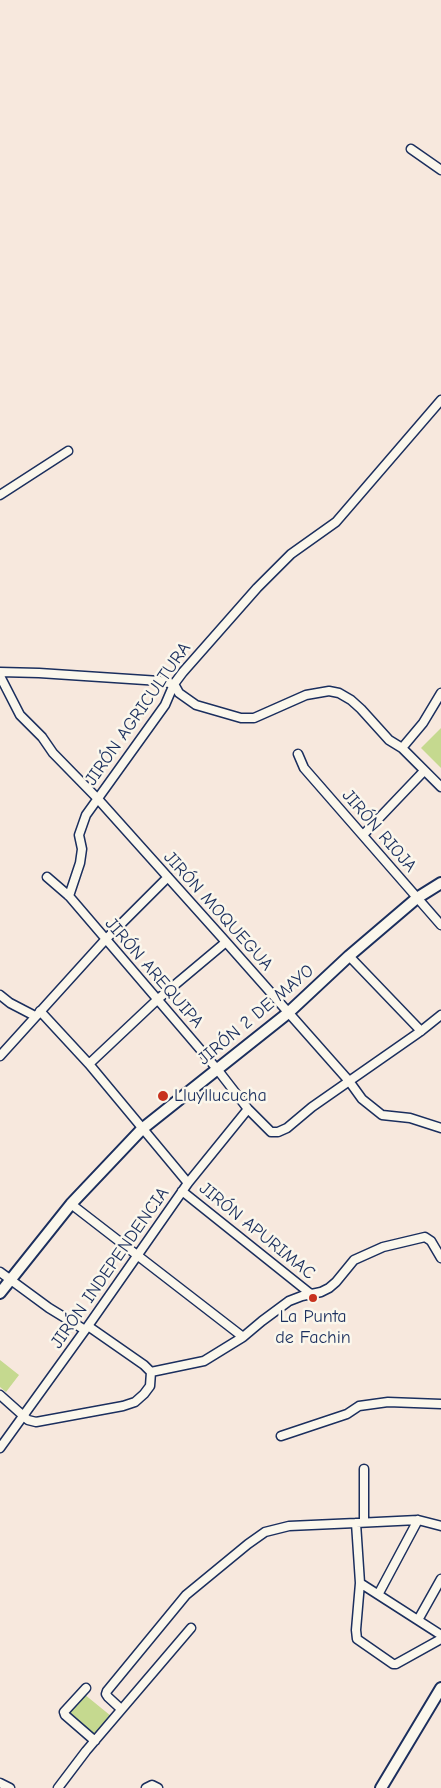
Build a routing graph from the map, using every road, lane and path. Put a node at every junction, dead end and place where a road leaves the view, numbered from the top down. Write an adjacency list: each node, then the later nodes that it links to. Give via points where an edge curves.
1 (411, 149): 2 (street)
2 (441, 170)
3 (441, 400): 7 (street, JIRÓN AGRICULTURA, via 336,522 292,554 257,588)
4 (68, 451): 5 (street)
5 (0, 495)
6 (0, 674): 7 (street, via 118,677); 13 (street, JIRÓN MOQUEGUA, via 20,715)
7 (174, 684): 9 (street, via 179,693 196,705 241,718 254,718 306,695 329,691 339,693 352,700 390,740); 13 (street, JIRÓN AGRICULTURA, via 165,705)
8 (441, 693): 9 (street, via 423,723)
9 (402, 748): 11 (street)
10 (298, 754): 14 (street, JIRÓN RIOJA, via 304,768)
11 (424, 771): 12 (street); 14 (street)
12 (441, 787)
13 (97, 798): 15 (street, JIRÓN MOQUEGUA); 18 (street, JIRÓN AGRICULTURA, via 79,835 80,863)
14 (362, 835): 19 (street, JIRÓN RIOJA)
15 (168, 877): 21 (street); 22 (street, JIRÓN MOQUEGUA)
16 (47, 878): 18 (street, JIRÓN AREQUIPA)
17 (441, 883): 19 (main road, JIRÓN 2 DE MAYO)
18 (69, 896): 21 (street, JIRÓN AREQUIPA)
19 (417, 898): 20 (street, JIRÓN RIOJA); 23 (main road, JIRÓN 2 DE MAYO)
20 (441, 925)
21 (105, 940): 25 (street, JIRÓN AREQUIPA); 27 (street)
22 (226, 942): 25 (street); 26 (street, JIRÓN MOQUEGUA)
23 (349, 956): 26 (main road, JIRÓN 2 DE MAYO); 29 (street)
24 (0, 995): 27 (street, via 10,1003)
25 (158, 999): 31 (street); 32 (street, JIRÓN AREQUIPA)
26 (288, 1013): 32 (main road, JIRÓN 2 DE MAYO); 33 (street, JIRÓN MOQUEGUA)
27 (37, 1014): 30 (street); 31 (street)
28 (441, 1015): 29 (street)
29 (421, 1031): 33 (street)
30 (0, 1056)
31 (89, 1064): 36 (street)
32 (217, 1070): 34 (street, JIRÓN AREQUIPA); 36 (main road, JIRÓN 2 DE MAYO)
33 (349, 1081): 34 (street, JIRÓN AREQUIPA, via 278,1132 271,1132); 35 (street, JIRÓN MOQUEGUA, via 362,1099 382,1115 410,1118)
34 (248, 1109): 37 (street, JIRÓN INDEPENDENCIA)
35 (441, 1128)
36 (142, 1129): 37 (street); 39 (main road, JIRÓN 2 DE MAYO)
37 (188, 1183): 38 (street, JIRÓN INDEPENDENCIA)
38 (182, 1191): 40 (street, JIRÓN INDEPENDENCIA); 45 (street, JIRÓN APURIMAC)
39 (71, 1204): 40 (street); 43 (main road, JIRÓN 2 DE MAYO)
40 (138, 1255): 46 (street, JIRÓN INDEPENDENCIA); 47 (street)
41 (441, 1258): 45 (street, via 425,1237 382,1247 354,1260 336,1282)
42 (0, 1272): 43 (street)
43 (10, 1281): 44 (main road, JIRÓN 2 DE MAYO); 46 (street, via 48,1308)
44 (0, 1293)
45 (312, 1295): 47 (street, via 289,1301)
46 (87, 1328): 48 (street); 51 (street, JIRÓN INDEPENDENCIA)
47 (244, 1337): 48 (street, via 204,1361)
48 (151, 1372): 51 (street, via 150,1386 134,1402 123,1406 36,1422)
49 (0, 1395): 51 (street)
50 (441, 1404): 52 (street, via 398,1402 359,1406 347,1414)
51 (24, 1415): 53 (street, JIRÓN INDEPENDENCIA)
52 (281, 1436)
53 (0, 1448)
54 (364, 1469): 56 (street)
55 (418, 1520): 56 (street); 57 (street); 60 (street)
56 (360, 1523): 59 (street); 67 (street, via 275,1529 248,1544 186,1595 107,1691 108,1697)
57 (441, 1526)
58 (441, 1579): 61 (street)
59 (360, 1583): 60 (street); 64 (street, via 357,1639 396,1664)
60 (378, 1593): 61 (street)
61 (418, 1620): 63 (street)
62 (191, 1628): 67 (street)
63 (441, 1635)
64 (441, 1639)
65 (86, 1688): 68 (street, via 64,1715)
66 (441, 1688): 74 (main road)
67 (122, 1709): 68 (street)
68 (95, 1740): 71 (street)
69 (0, 1783): 70 (street)
70 (10, 1788)
71 (58, 1788)
72 (146, 1788): 73 (street, via 152,1785)
73 (158, 1788)
74 (381, 1788)

